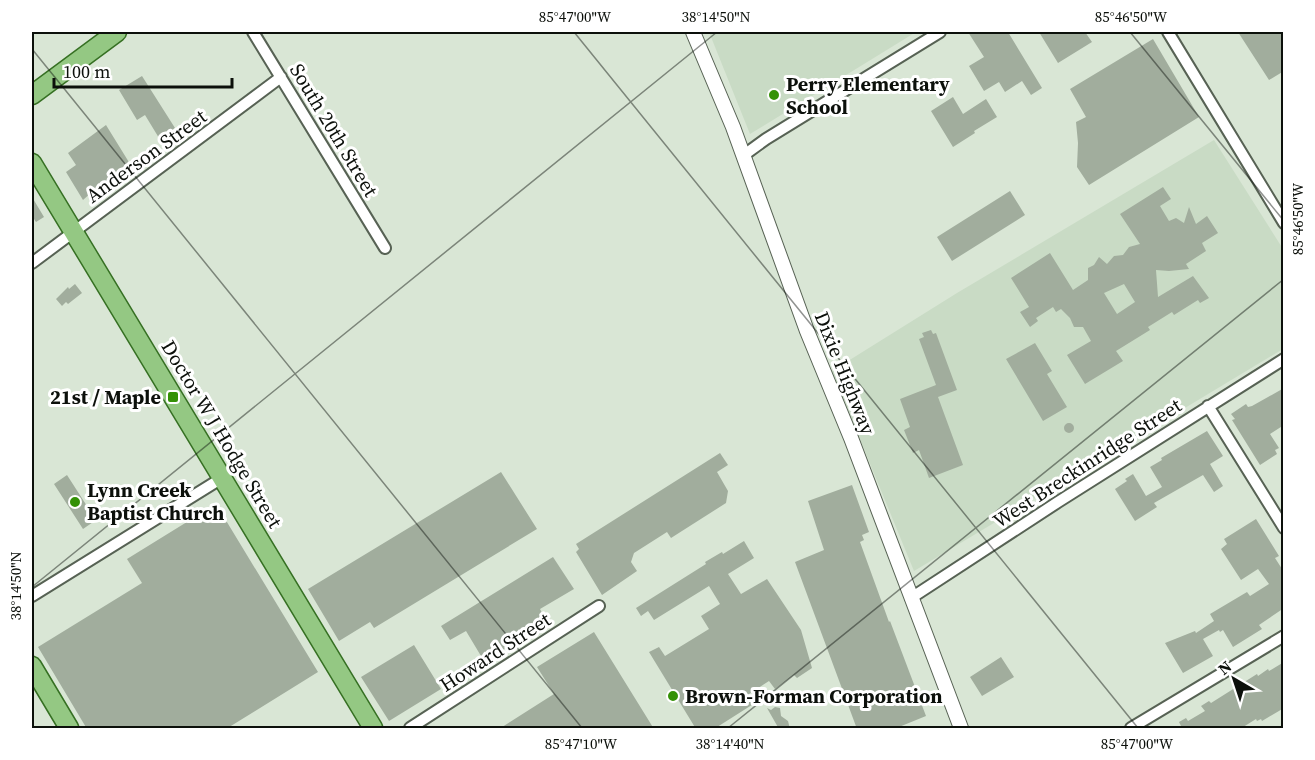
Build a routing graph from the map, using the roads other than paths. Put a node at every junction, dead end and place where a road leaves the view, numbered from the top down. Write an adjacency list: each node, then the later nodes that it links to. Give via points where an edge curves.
1 (117, 32): 7 (main road)
2 (253, 32): 6 (street, South 20th Street)
3 (693, 32): 8 (street, Dixie Highway)
4 (940, 32): 8 (street)
5 (1168, 32): 10 (street)
6 (281, 77): 11 (street, Anderson Street); 12 (street, South 20th Street)
7 (32, 95)
8 (744, 155): 19 (street, Dixie Highway)
9 (32, 163): 11 (main road, Doctor W J Hodge Street)
10 (1284, 223)
11 (73, 232): 13 (street, Anderson Street); 16 (main road, Doctor W J Hodge Street)
12 (385, 248)
13 (32, 263)
14 (1284, 359): 15 (street, West Breckinridge Street)
15 (1208, 406): 17 (street); 19 (street, West Breckinridge Street)
16 (222, 478): 18 (street); 24 (main road, Doctor W J Hodge Street)
17 (1284, 528)
18 (32, 597)
19 (911, 598): 26 (street, Dixie Highway)
20 (599, 606): 25 (street, Howard Street)
21 (1284, 636): 27 (street)
22 (32, 666): 23 (main road)
23 (69, 729)
24 (373, 729)
25 (410, 729)
26 (961, 729)
27 (1131, 729)

